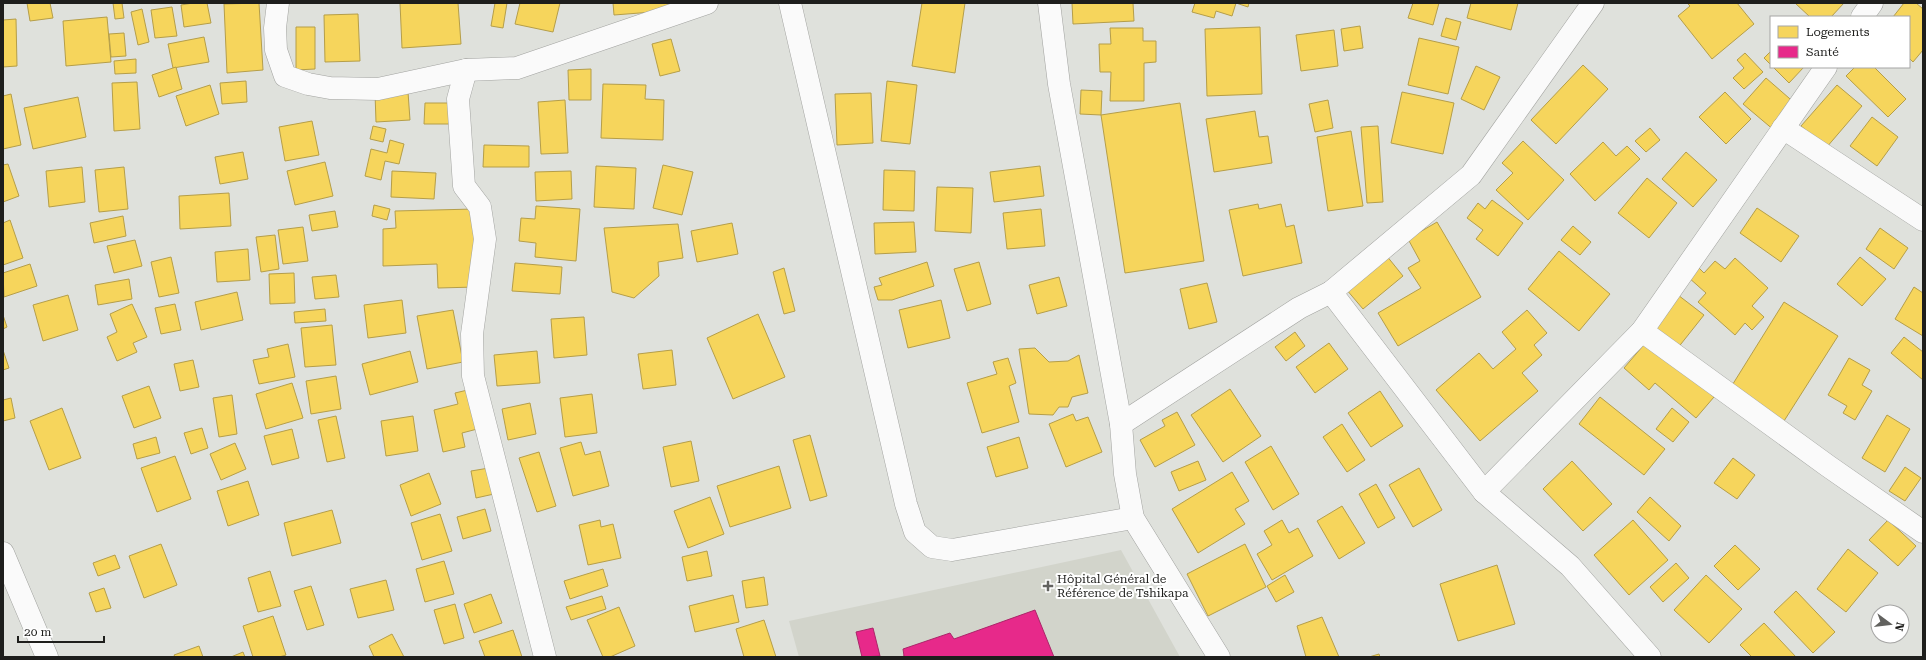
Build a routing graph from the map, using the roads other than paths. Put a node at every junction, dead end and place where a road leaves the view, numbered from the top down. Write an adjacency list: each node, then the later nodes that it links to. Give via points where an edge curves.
1 (278, 3): 9 (main road, via 276,50 286,76 308,84 330,88 378,89)
2 (707, 3): 9 (main road, via 517,68)
3 (790, 3): 16 (main road, via 906,504 915,532 932,547 952,550)
4 (1049, 3): 14 (main road, via 1059,84)
5 (1593, 3): 12 (main road, via 1471,175)
6 (1872, 3): 7 (main road)
7 (1863, 16)
8 (1825, 68): 10 (main road)
9 (466, 70): 20 (main road, via 458,98 464,186 480,207 485,239 472,334 473,376)
10 (1783, 128): 11 (main road); 13 (main road)
11 (1923, 220)
12 (1331, 292): 14 (main road, via 1299,308); 15 (main road)
13 (1642, 331): 15 (main road); 17 (main road)
14 (1121, 424): 16 (main road, via 1125,474)
15 (1484, 492): 22 (main road, via 1570,566)
16 (1133, 518): 21 (main road)
17 (1923, 532)
18 (3, 553): 19 (main road)
19 (47, 657)
20 (545, 657)
21 (1219, 657)
22 (1650, 657)

